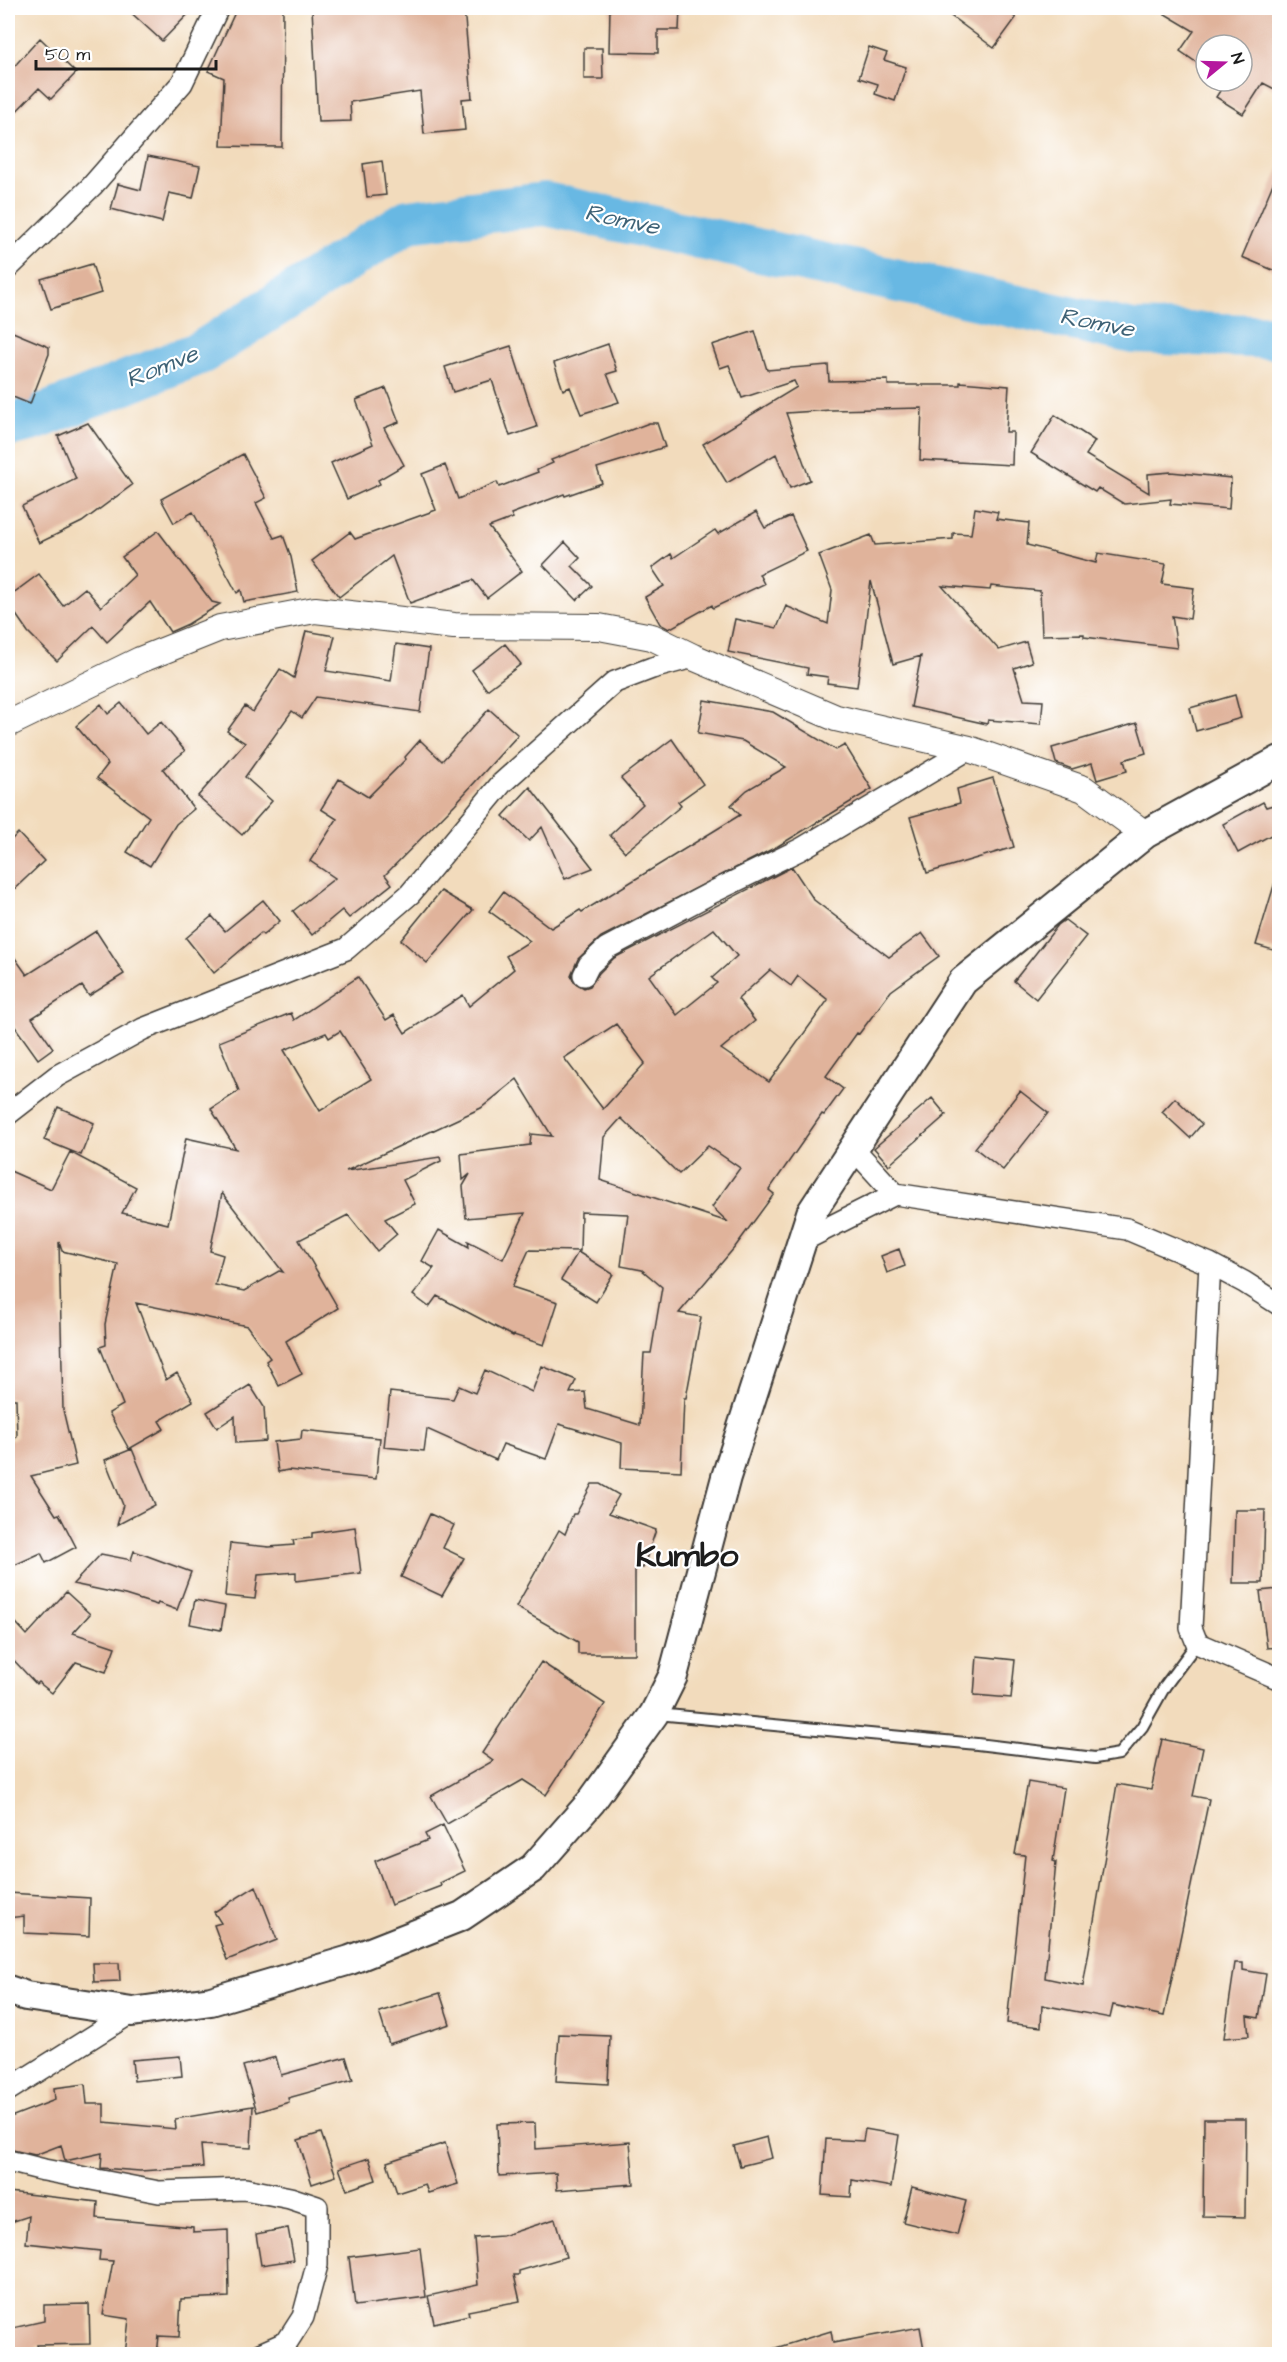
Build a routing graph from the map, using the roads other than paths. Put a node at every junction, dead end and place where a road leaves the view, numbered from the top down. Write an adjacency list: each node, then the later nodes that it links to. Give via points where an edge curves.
1 (218, 8): 2 (street, via 182,83 92,186)
2 (8, 268)
3 (693, 657): 4 (street, via 652,637 599,627 454,626 315,610 220,628 140,660); 5 (street, via 836,718); 9 (street, via 615,682 502,783 410,894 346,949 143,1029 57,1076)
4 (8, 724)
5 (969, 749): 7 (street, via 1084,789); 8 (street, via 801,849 607,948)
6 (1280, 760): 7 (main road)
7 (1145, 834): 10 (main road, via 963,981)
8 (584, 975)
9 (8, 1114)
10 (853, 1148): 11 (street); 12 (main road, via 811,1214)
11 (895, 1194): 12 (street); 13 (street, via 1127,1229)
12 (800, 1242): 17 (main road, via 726,1477 673,1676)
13 (1210, 1264): 14 (street); 15 (street, via 1191,1628)
14 (1280, 1305)
15 (1197, 1643): 16 (street); 17 (lane, via 1165,1686 1142,1727 1119,1754 1095,1758)
16 (1280, 1679)
17 (654, 1714): 19 (main road, via 591,1802 533,1868 462,1916 350,1960 211,2001)
18 (8, 1990): 19 (main road)
19 (132, 2012): 20 (street)
20 (8, 2090)
21 (8, 2161): 22 (street, via 159,2192 245,2189 317,2208 317,2265 303,2317 287,2342)
22 (260, 2355)

